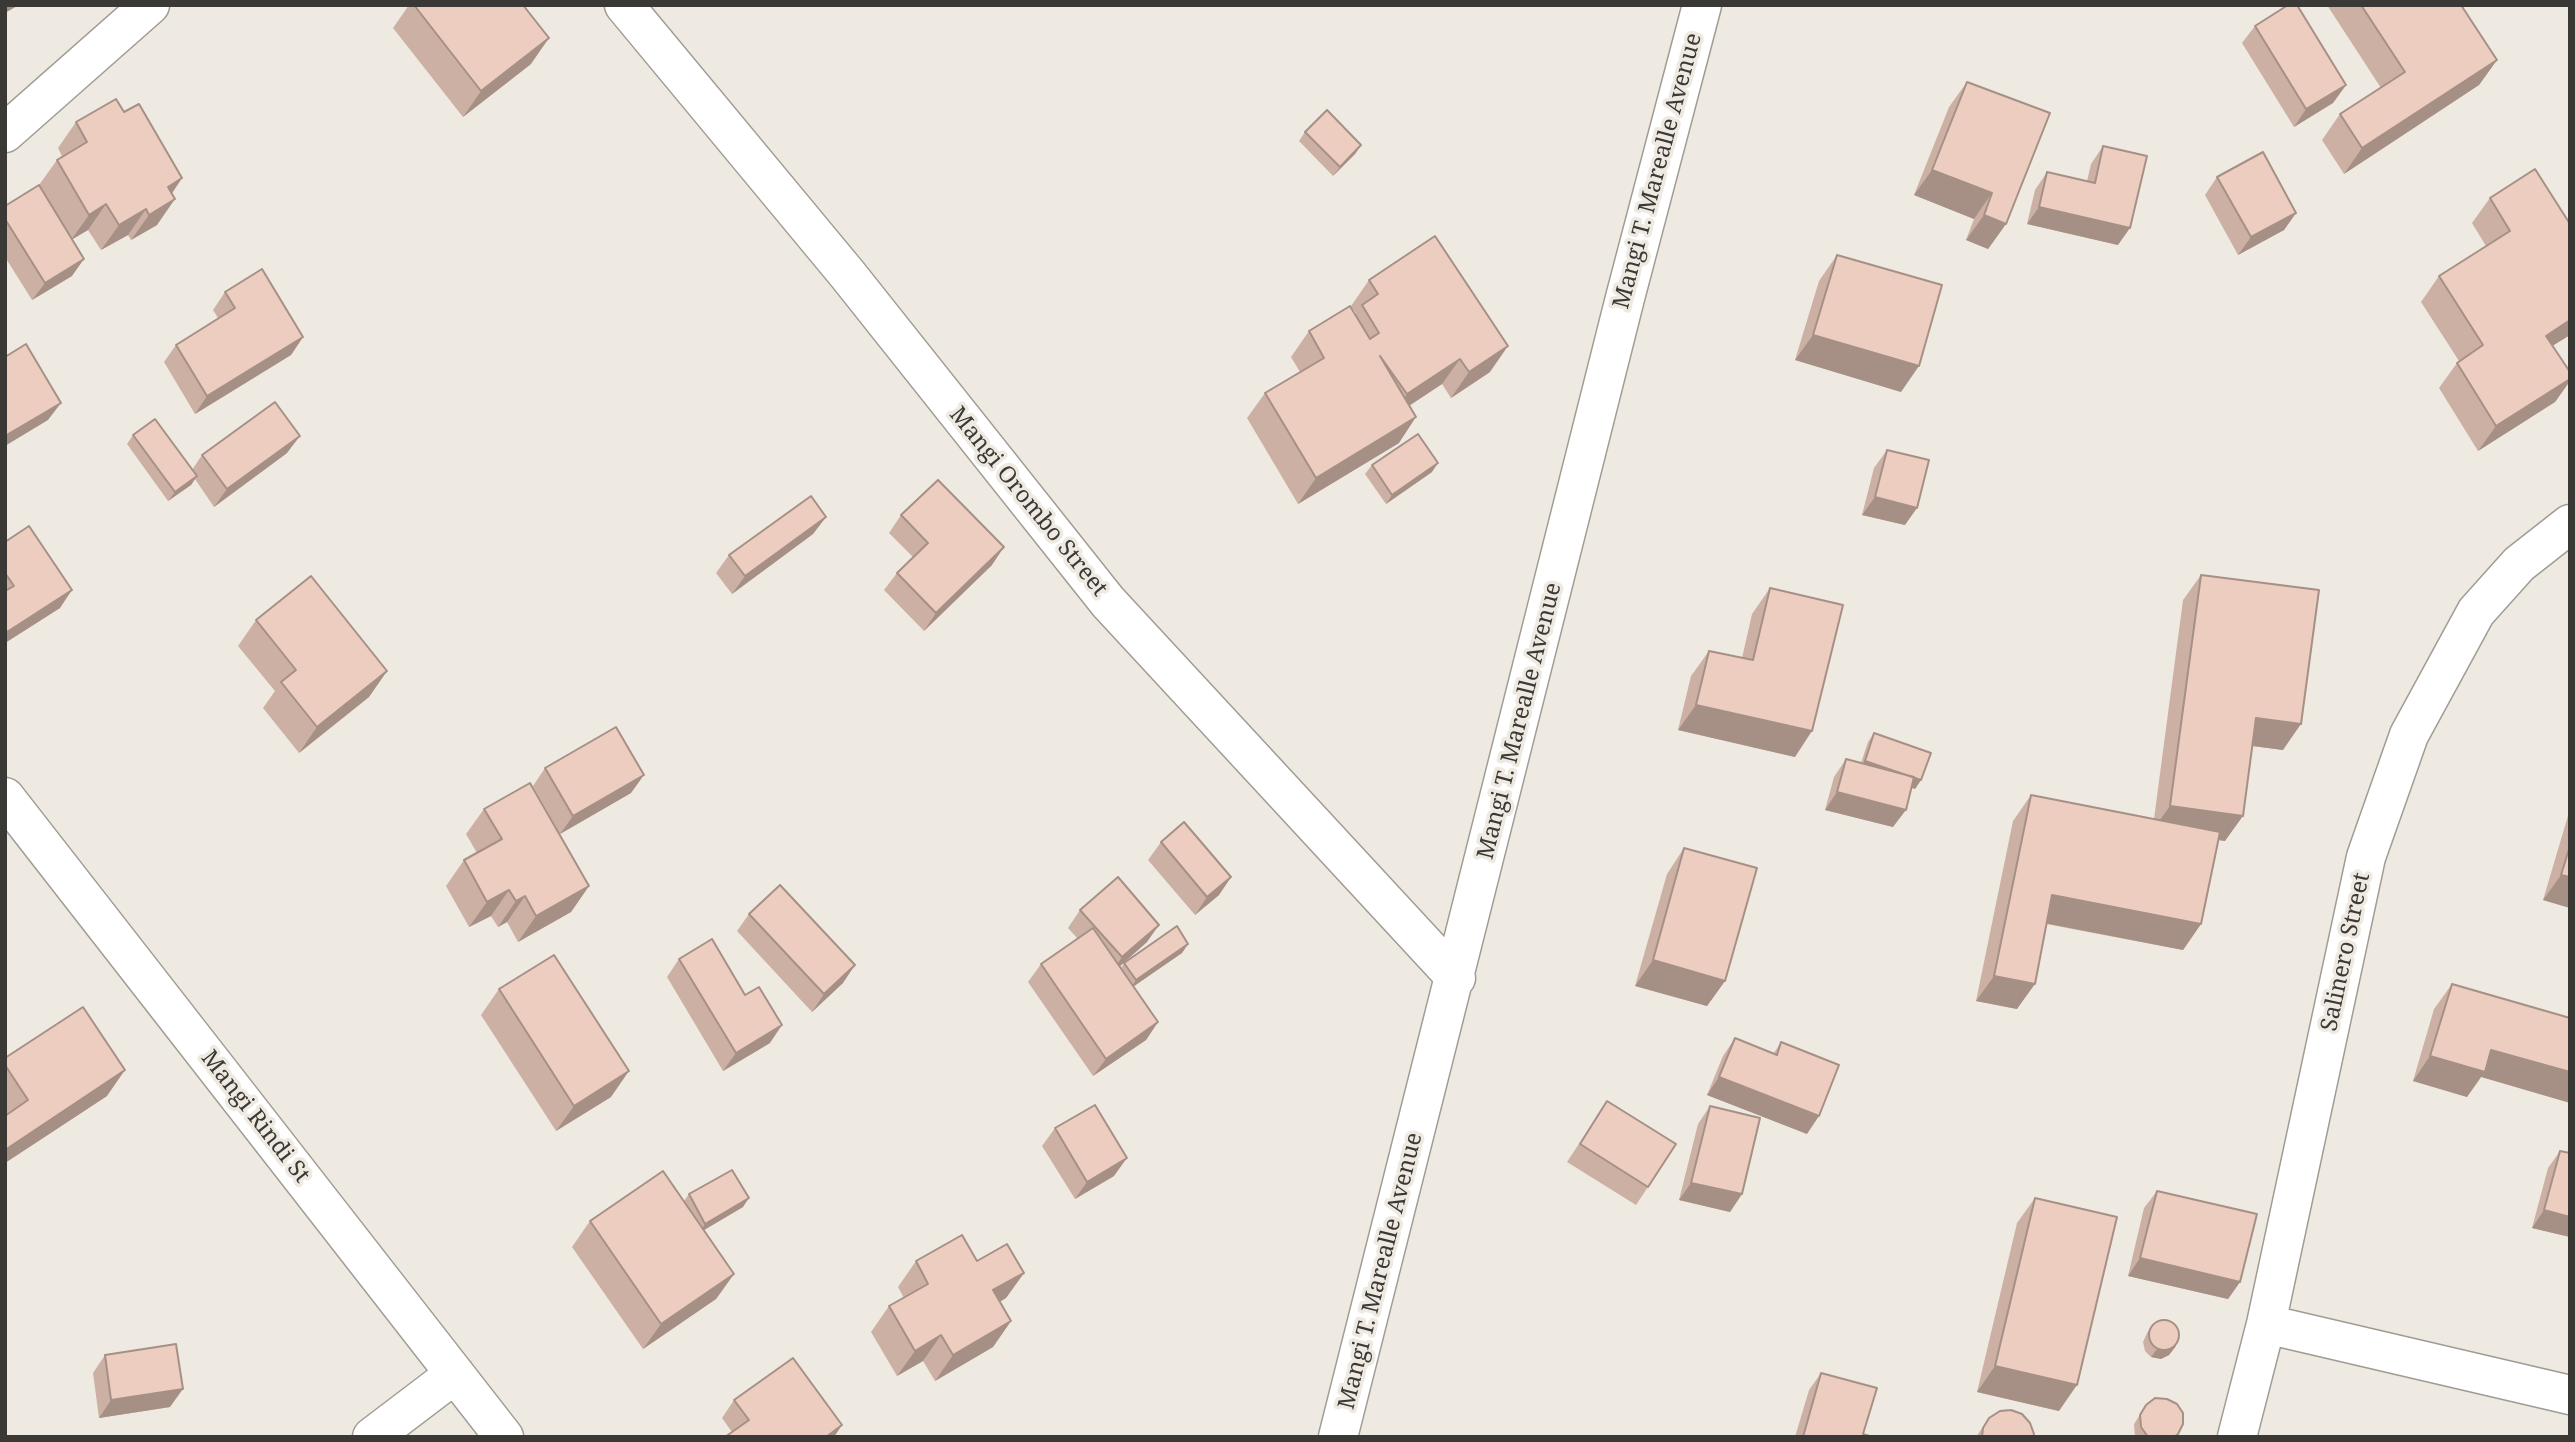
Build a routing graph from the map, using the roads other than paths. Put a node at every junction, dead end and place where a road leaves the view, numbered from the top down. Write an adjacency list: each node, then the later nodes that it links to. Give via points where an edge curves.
1 (624, 5): 7 (street, Mangi Orombo Street, via 848,275 1108,602)
2 (1702, 5): 7 (street, Mangi T. Marealle Avenue)
3 (138, 9): 4 (street)
4 (5, 133)
5 (2570, 524): 8 (street, Salinero Street, via 2519,564 2476,612 2409,735 2366,857)
6 (5, 797): 9 (street, Mangi Rindi St)
7 (1455, 978): 13 (street, Mangi T. Marealle Avenue)
8 (2266, 1324): 10 (street); 14 (street, Salinero Street)
9 (455, 1374): 11 (street); 12 (street, Mangi Rindi St)
10 (2570, 1395)
11 (372, 1437)
12 (504, 1437)
13 (1338, 1437)
14 (2237, 1437)

